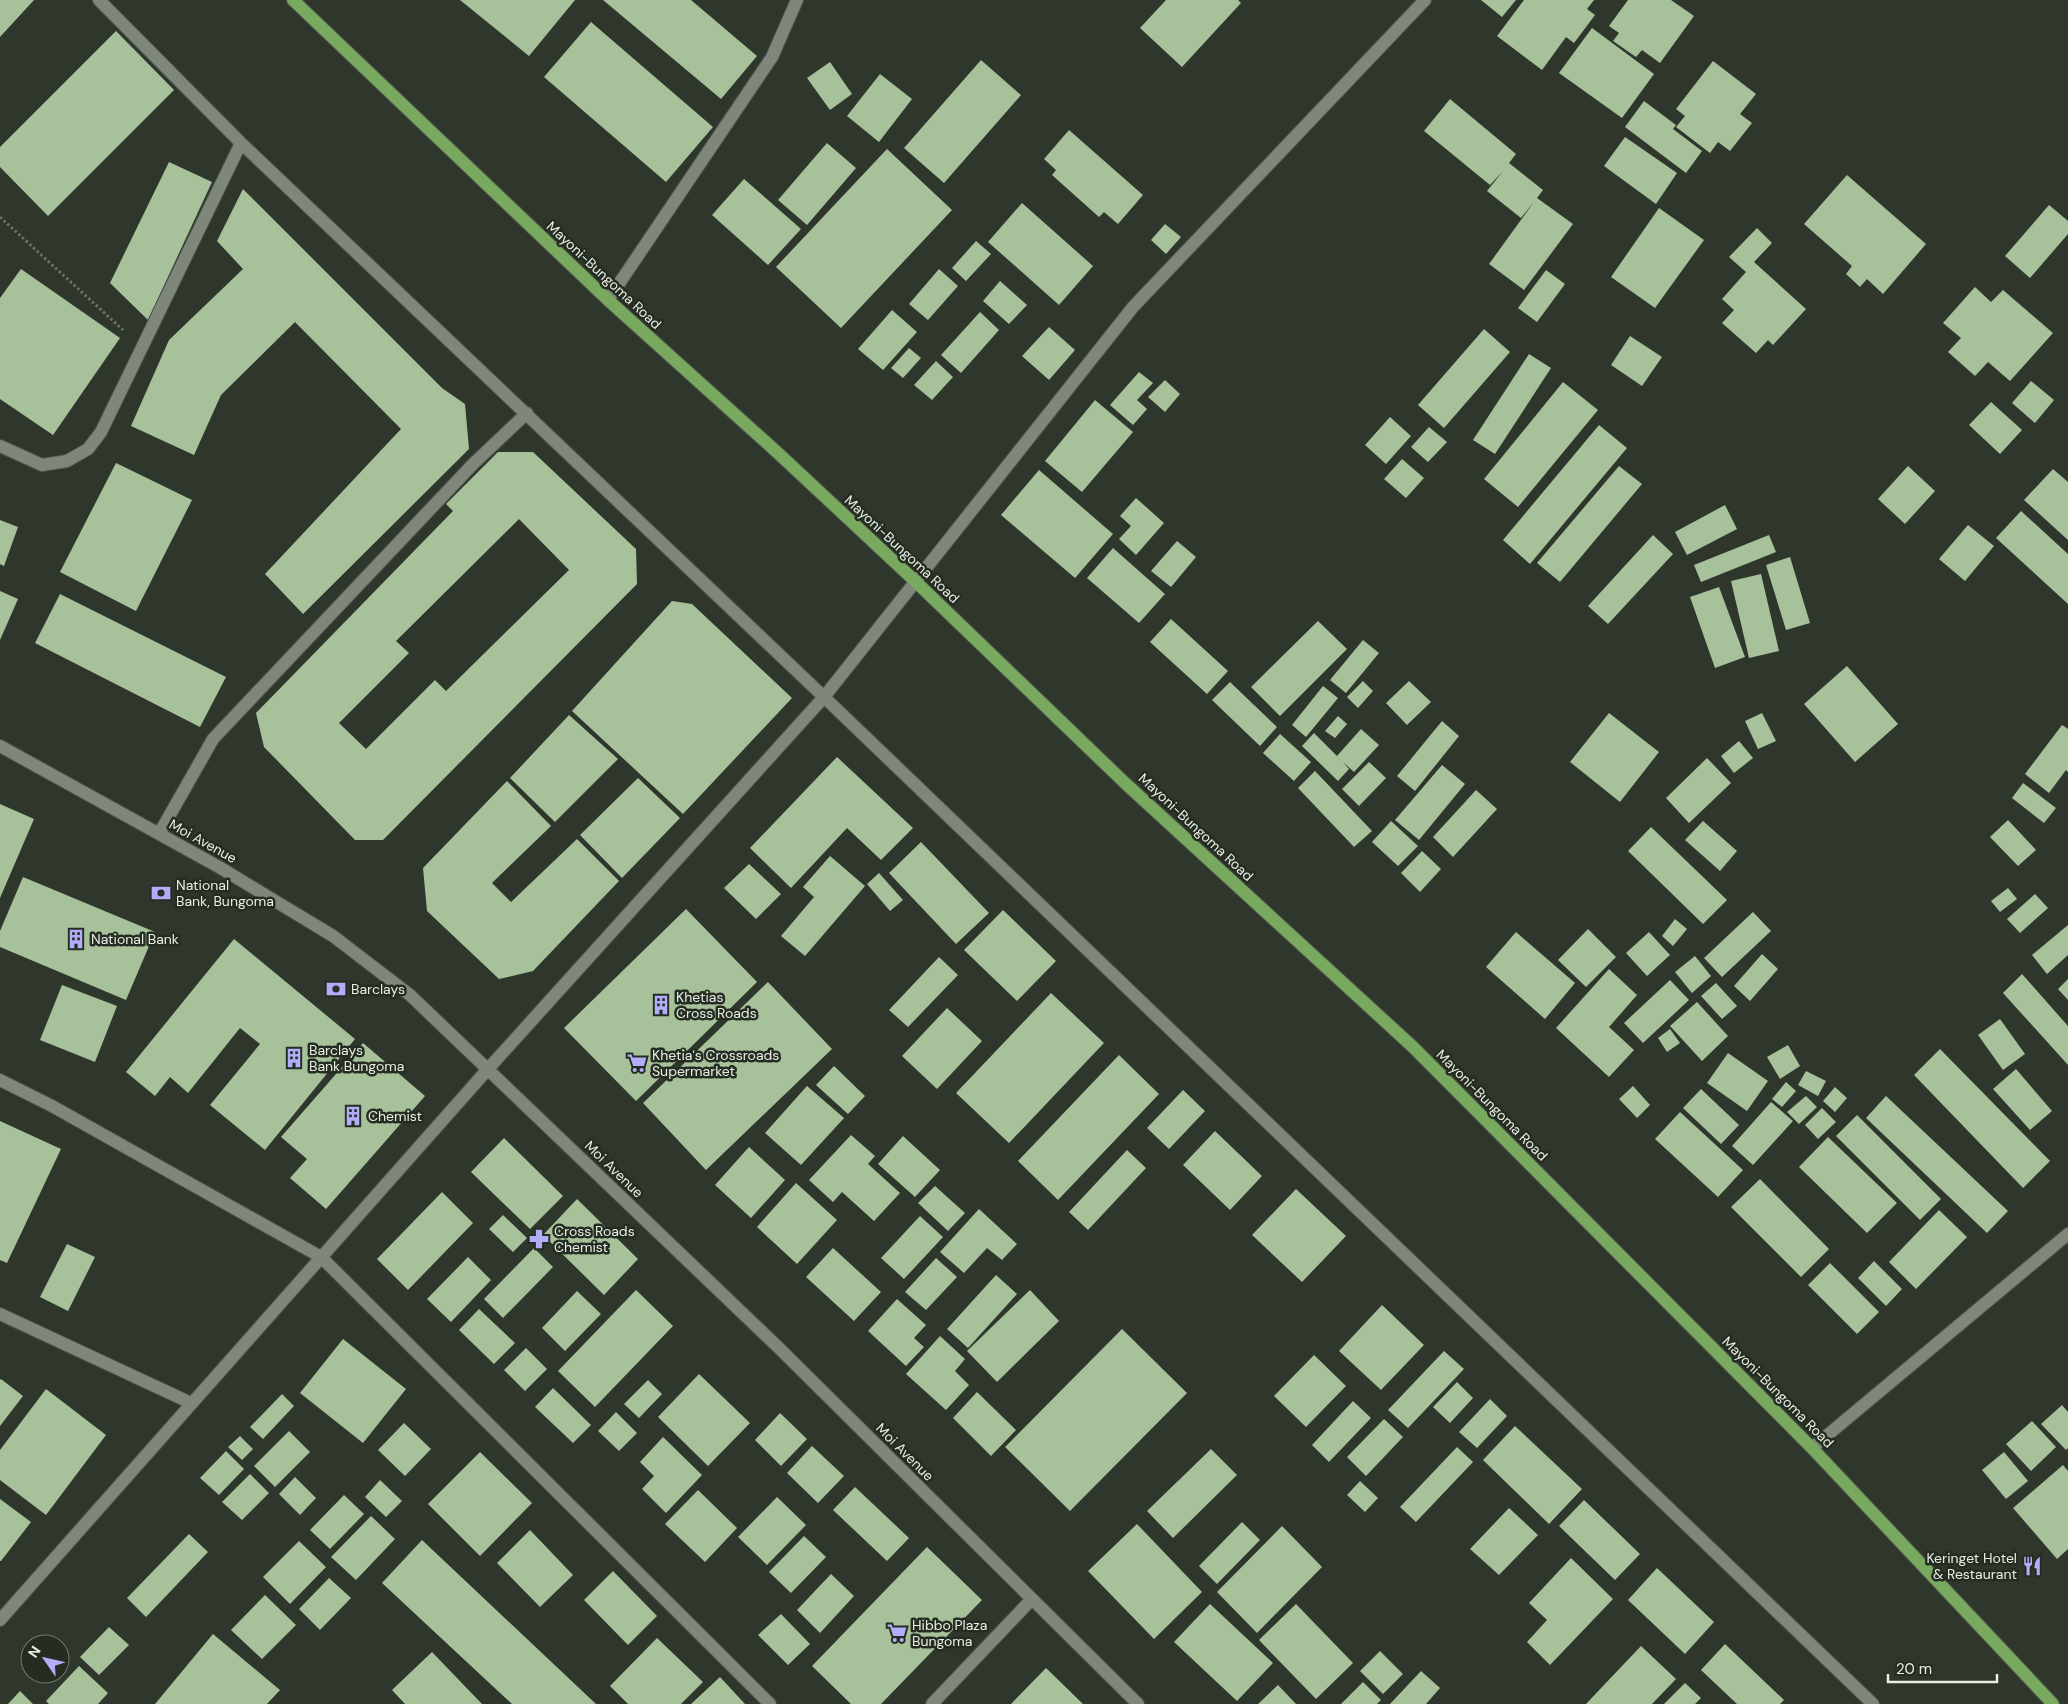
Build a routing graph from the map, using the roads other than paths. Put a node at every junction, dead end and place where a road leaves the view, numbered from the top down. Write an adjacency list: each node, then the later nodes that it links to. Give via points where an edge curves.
1 (99, 0): 5 (street)
2 (293, 0): 6 (main road, Mayoni-Bungoma Road)
3 (797, 0): 6 (street, via 772,57)
4 (1425, 0): 9 (street, via 1133,307)
5 (241, 143): 7 (street); 8 (street, via 101,432 88,449 67,461 42,465)
6 (608, 300): 9 (main road, Mayoni-Bungoma Road)
7 (527, 413): 10 (street); 12 (street, via 467,471 213,739)
8 (0, 446)
9 (915, 581): 10 (street); 19 (main road, Mayoni-Bungoma Road, via 1125,783 1413,1046)
10 (824, 697): 13 (street); 25 (street)
11 (0, 746): 12 (street, Moi Avenue)
12 (159, 834): 13 (street, Moi Avenue, via 334,936 410,995)
13 (488, 1069): 16 (street); 20 (street, Moi Avenue, via 780,1349)
14 (0, 1080): 16 (street)
15 (2068, 1234): 19 (street)
16 (321, 1257): 18 (street); 22 (street)
17 (0, 1314): 18 (street)
18 (191, 1403): 21 (street)
19 (1812, 1448): 26 (main road, Mayoni-Bungoma Road)
20 (1032, 1599): 23 (street); 24 (street, Moi Avenue)
21 (0, 1620)
22 (770, 1704)
23 (932, 1704)
24 (1138, 1704)
25 (1873, 1704)
26 (2053, 1704)

